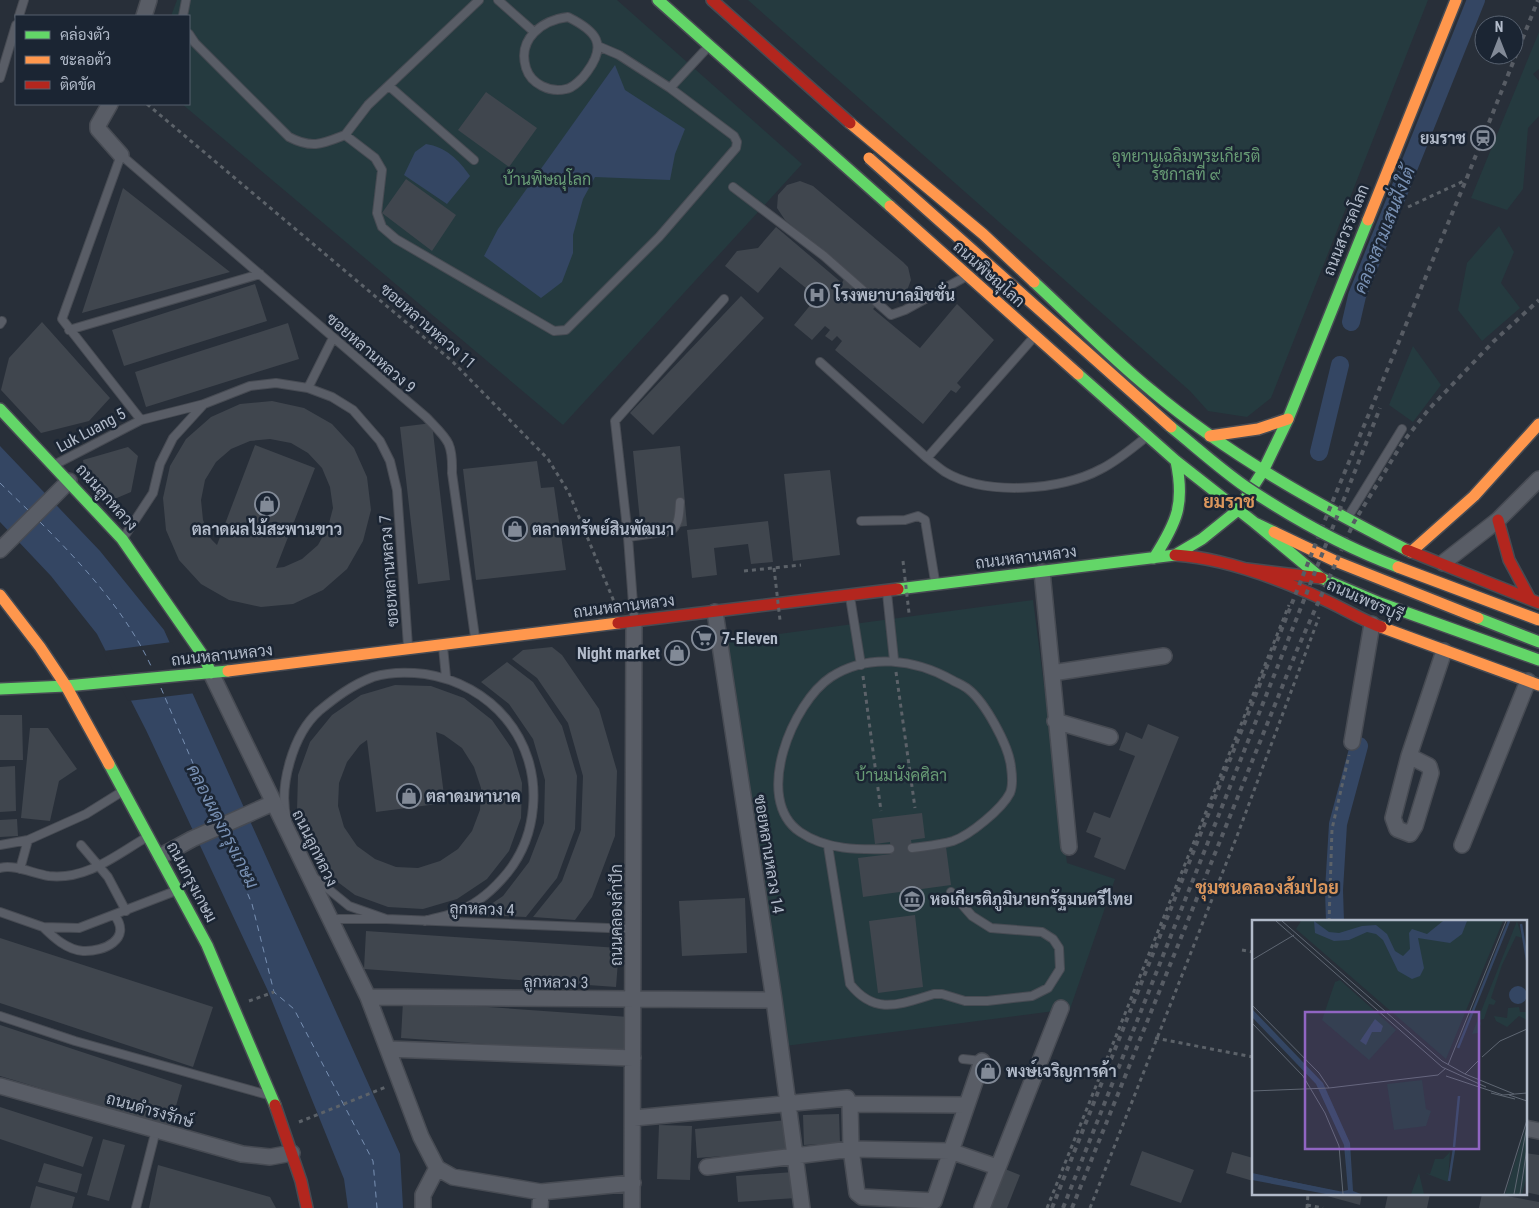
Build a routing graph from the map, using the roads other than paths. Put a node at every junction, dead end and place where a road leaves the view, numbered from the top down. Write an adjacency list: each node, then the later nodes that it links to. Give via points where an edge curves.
1 (24, 0): 9 (lane)
2 (149, 0): 10 (street)
3 (186, 0): 11 (lane)
4 (479, 0): 20 (lane)
5 (498, 0): 14 (lane)
6 (658, 0): 17 (main road, ถนนพิษณุโลก)
7 (712, 0): 12 (main road, ถนนพิษณุโลก)
8 (1456, 0): 38 (main road, ถนนสวรรคโลก)
9 (19, 15)
10 (144, 15)
11 (183, 15)
12 (730, 16): 18 (main road); 43 (main road, ถนนพิษณุโลก, via 877,147 983,234 1150,390)
13 (15, 28): 19 (lane)
14 (533, 31): 16 (lane, via 553,19 568,17 585,26); 16 (lane, via 526,44 526,69 538,85 546,88 567,89 583,77 597,59)
15 (190, 36): 23 (lane, via 289,137 304,145 322,144)
16 (598, 46): 21 (lane, via 619,55)
17 (709, 46): 21 (lane); 29 (main road, ถนนพิษณุโลก)
18 (775, 73)
19 (0, 78)
20 (389, 86): 23 (lane, via 368,105); 26 (lane)
21 (670, 88): 23 (lane, via 734,136 736,148 658,237 566,330 559,332 396,239 382,227 377,213 382,170 375,158)
22 (109, 105): 24 (street, via 98,125)
23 (345, 135)
24 (121, 155): 28 (lane, ซอยหลานหลวง 9); 31 (lane, via 62,320)
25 (866, 155): 75 (main road, bridge, via 1148,409 1245,486 1323,534 1368,556)
26 (474, 160)
27 (733, 187): 29 (lane, via 824,256 891,315)
28 (260, 274): 31 (lane); 33 (lane, ซอยหลานหลวง 9)
29 (967, 276): 32 (main road, ถนนพิษณุโลก)
30 (724, 299): 57 (lane, via 615,421)
31 (69, 330): 39 (lane)
32 (1035, 336): 42 (main road, ถนนพิษณุโลก); 44 (lane)
33 (333, 338): 35 (lane); 78 (lane, ซอยหลานหลวง 9, via 426,417 448,441)
34 (820, 362): 44 (lane)
35 (308, 388): 36 (lane, Luk Luang 5, via 276,383 250,386); 81 (lane, ซอยหลานหลวง 7, via 353,410 380,441 390,461 397,490)
36 (204, 404): 39 (lane, Luk Luang 5); 58 (lane, via 173,438 160,464 153,493)
37 (0, 409): 46 (main road, ถนนลูกหลวง)
38 (1288, 419): 43 (main road, via 1258,430); 47 (main road, ถนนสวรรคโลก)
39 (141, 420): 46 (lane, Luk Luang 5)
40 (1539, 424): 61 (main road, via 1474,496)
41 (1402, 429): 53 (lane)
42 (1147, 435): 44 (lane, via 1101,470 1081,478 1031,487 978,485 946,473); 45 (main road, ถนนพิษณุโลก)
43 (1210, 436): 47 (main road, ถนนพิษณุโลก)
44 (927, 458)
45 (1176, 461): 52 (main road, ถนนพิษณุโลก); 63 (main road, via 1182,497 1176,524)
46 (54, 465): 49 (main road, ถนนลูกหลวง)
47 (1263, 471): 51 (main road, ถนนพิษณุโลก); 52 (main road, ถนนสวรรคโลก)
48 (1539, 478): 54 (street)
49 (69, 481): 58 (main road, ถนนลูกหลวง); 59 (street)
50 (680, 502): 57 (lane, via 678,520 670,531)
51 (1328, 509): 52 (main road); 53 (main road)
52 (1238, 510): 56 (main road, ถนนพิษณุโลก); 62 (main road, ถนนหลานหลวง, via 1202,539)
53 (1347, 519): 61 (main road)
54 (1498, 520): 64 (street); 73 (main road, via 1509,560)
55 (861, 521): 68 (lane, via 905,520 918,516 925,520)
56 (1255, 523): 60 (main road, ถนนพิษณุโลก); 67 (main road)
57 (628, 537): 76 (lane)
58 (122, 539): 87 (main road, ถนนลูกหลวง, via 204,657)
59 (2, 548)
60 (1314, 552): 69 (main road, ถนนเพชรบุรี)
61 (1411, 552): 64 (main road); 69 (main road)
62 (1175, 555): 63 (main road, ถนนหลานหลวง); 65 (main road, ถนนเพชรบุรี, via 1194,556)
63 (1154, 558): 66 (main road, ถนนหลานหลวง)
64 (1443, 563): 73 (main road)
65 (1247, 569): 67 (main road); 77 (main road, ถนนเพชรบุรี, via 1326,600)
66 (1042, 572): 68 (main road, ถนนหลานหลวง); 88 (street)
67 (1321, 578): 84 (main road)
68 (936, 585): 70 (main road, ถนนหลานหลวง)
69 (1398, 588): 79 (main road, ถนนเพชรบุรี)
70 (887, 591): 72 (main road, ถนนหลานหลวง); 85 (lane)
71 (0, 595): 91 (main road, ถนนกรุงเกษม)
72 (850, 596): 74 (main road, ถนนหลานหลวง); 86 (lane)
73 (1534, 601)
74 (715, 612): 76 (main road, ถนนหลานหลวง); 125 (street, ซอยหลานหลวง 14)
75 (1539, 620)
76 (628, 622): 78 (main road, ถนนหลานหลวง); 122 (street, ถนนคลองลำปัก)
77 (1372, 624): 82 (main road, ถนนเพชรบุรี); 95 (street)
78 (476, 641): 80 (main road, ถนนหลานหลวง)
79 (1539, 642)
80 (443, 645): 81 (main road, ถนนหลานหลวง); 89 (lane)
81 (409, 649): 87 (main road, ถนนหลานหลวง)
82 (1444, 650): 90 (main road, ถนนเพชรบุรี); 96 (street)
83 (1164, 656): 88 (street)
84 (1539, 660)
85 (894, 661): 86 (lane); 106 (lane, via 928,668 969,689 993,720 1010,755 1012,773 1010,792 985,821 955,840)
86 (861, 665): 104 (lane, via 831,677 810,698 784,742 779,796 785,814 798,831)
87 (211, 673): 91 (main road, ถนนหลานหลวง); 98 (street, ถนนลูกหลวง)
88 (1052, 673): 93 (street)
89 (446, 677): 108 (lane, via 410,672 374,677 342,692 314,716 295,746 285,781 286,817); 120 (lane, via 480,694 508,719 527,752 535,789 532,826 517,861 493,890 461,910)
90 (1533, 683): 101 (street)
91 (66, 686): 92 (main road, ถนนหลานหลวง); 97 (main road, ถนนกรุงเกษม)
92 (0, 689)
93 (1055, 721): 94 (street); 105 (street)
94 (1110, 738)
95 (1352, 742)
96 (1409, 756)
97 (124, 791): 99 (main road, ถนนกรุงเกษม); 100 (lane, via 86,814)
98 (273, 803): 108 (street, ถนนลูกหลวง); 109 (street)
99 (148, 835): 109 (main road, ถนนกรุงเกษม); 110 (lane)
100 (28, 840): 102 (lane); 112 (lane)
101 (1462, 844)
102 (0, 845)
103 (80, 845): 110 (lane)
104 (828, 846): 107 (lane); 114 (lane, via 850,984 859,996 879,1007 934,994 965,1001 987,1001 1032,996 1048,988 1057,976 1061,961 1059,948 1053,939 1042,932 990,928 972,916)
105 (1069, 847)
106 (912, 848)
107 (890, 849)
108 (296, 851): 118 (street, ถนนลูกหลวง); 119 (lane, via 318,883 349,906)
109 (160, 856): 113 (main road, ถนนกรุงเกษม)
110 (98, 866): 112 (lane, via 68,877); 115 (lane, via 108,877)
111 (0, 868): 112 (lane)
112 (20, 870)
113 (179, 890): 115 (lane); 133 (main road, ถนนกรุงเกษม)
114 (951, 892)
115 (126, 910): 117 (lane)
116 (0, 912): 121 (lane)
117 (115, 916): 121 (lane, via 80,928); 121 (lane, via 121,930 117,940 107,947 83,951 67,946)
118 (330, 919): 119 (lane, ลูกหลวง 4); 123 (street, ถนนลูกหลวง)
119 (386, 919): 120 (lane, ลูกหลวง 4)
120 (425, 921): 122 (lane, ลูกหลวง 4)
121 (43, 927)
122 (633, 929): 124 (street, ถนนคลองลำปัก)
123 (368, 997): 124 (street, ลูกหลวง 3); 128 (street, ถนนลูกหลวง)
124 (633, 1000): 125 (street, ลูกหลวง 3); 129 (street, ถนนคลองลำปัก)
125 (774, 1000): 134 (street, ซอยหลานหลวง 14)
126 (1061, 1008): 146 (street)
127 (0, 1016): 133 (lane, via 75,1041)
128 (388, 1049): 129 (street); 147 (street, ถนนลูกหลวง, via 421,1137)
129 (633, 1058): 137 (street, ถนนคลองลำปัก)
130 (963, 1059): 131 (lane)
131 (982, 1061): 136 (street)
132 (0, 1086): 139 (street, ถนนดำรงรักษ์)
133 (272, 1096): 142 (main road, ถนนกรุงเกษม)
134 (787, 1102): 135 (street, via 847,1098); 137 (street); 144 (street, ซอยหลานหลวง 14)
135 (850, 1104): 136 (street); 141 (street)
136 (966, 1105): 143 (street)
137 (634, 1118): 148 (street, ถนนคลองลำปัก)
138 (1526, 1128): 140 (street)
139 (156, 1130): 142 (street, ถนนดำรงรักษ์, via 249,1156 270,1157); 150 (lane)
140 (1539, 1131)
141 (851, 1149): 143 (street); 143 (street, via 857,1193 862,1197 934,1201); 144 (street)
142 (292, 1152): 151 (main road, ถนนกรุงเกษม)
143 (950, 1152): 146 (street)
144 (795, 1154): 145 (street); 155 (street, ซอยหลานหลวง 14)
145 (706, 1167)
146 (997, 1167): 156 (street)
147 (437, 1168): 149 (street, via 453,1177); 152 (street, via 422,1196)
148 (633, 1183): 149 (street); 154 (street, ถนนคลองลำปัก)
149 (541, 1192): 153 (street)
150 (136, 1208)
151 (307, 1208)
152 (422, 1208)
153 (540, 1208)
154 (632, 1208)
155 (802, 1208)
156 (982, 1208)

